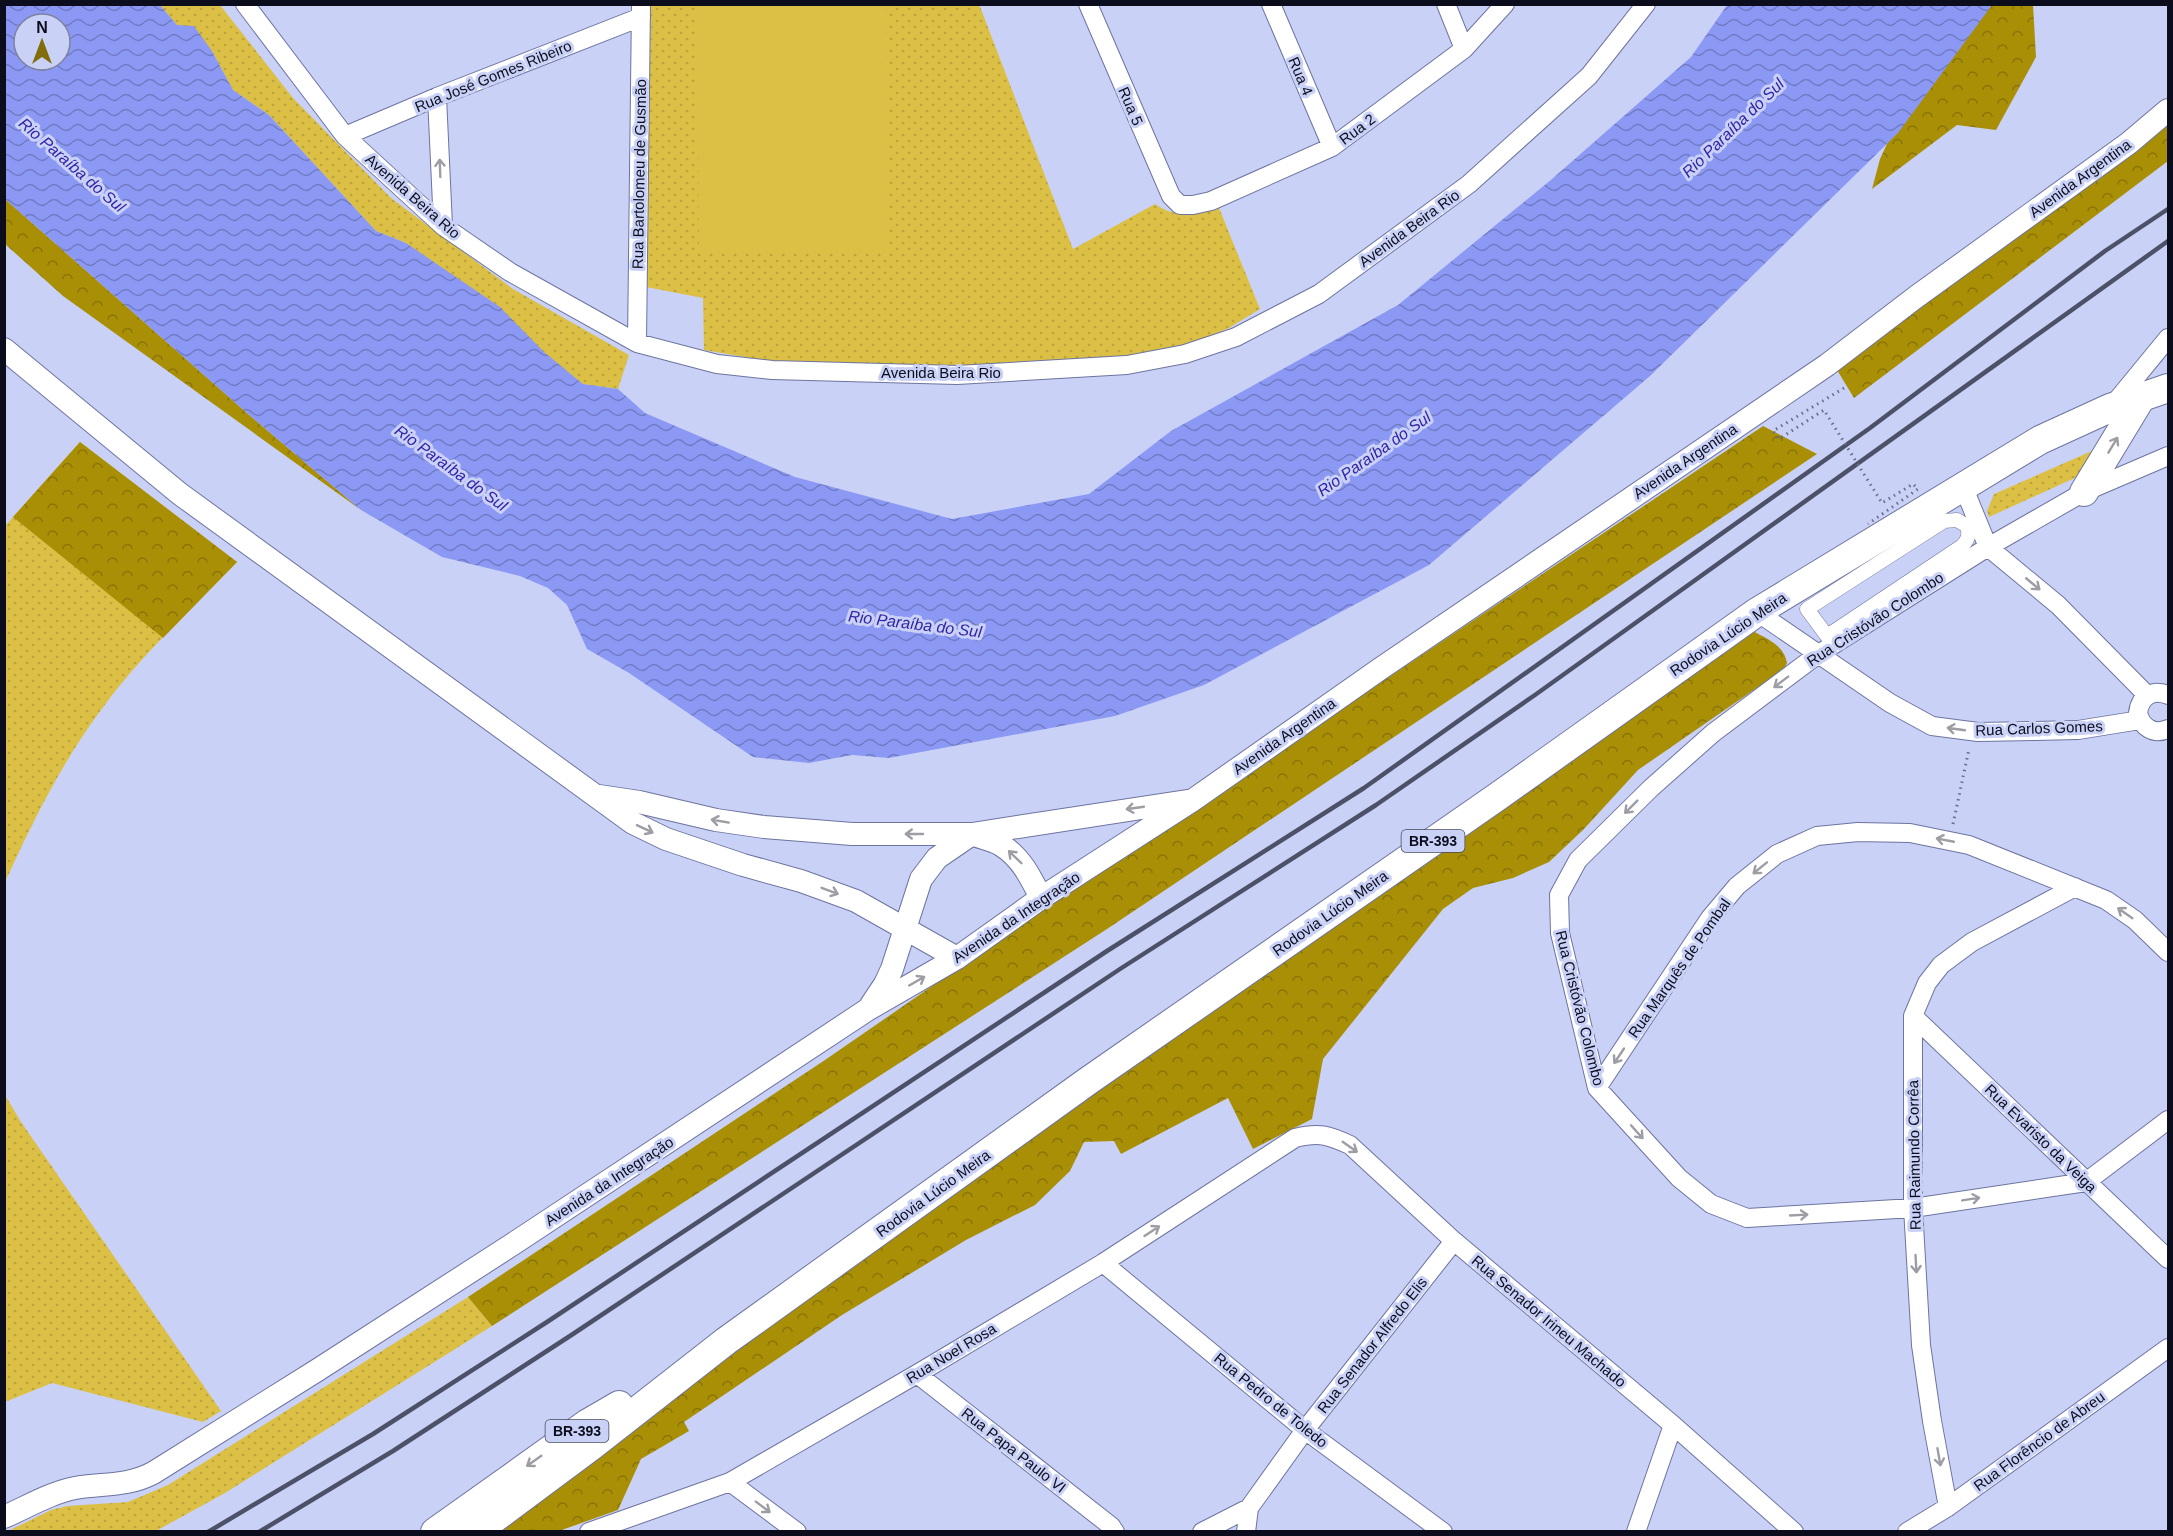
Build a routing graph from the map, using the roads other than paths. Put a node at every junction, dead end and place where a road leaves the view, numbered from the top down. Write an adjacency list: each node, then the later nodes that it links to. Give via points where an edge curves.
1 (245, 4): 11 (street, Avenida Beira Rio)
2 (1088, 4): 13 (street, Rua 5, via 1163,181)
3 (1271, 4): 12 (street, Rua 4)
4 (1446, 4): 8 (street)
5 (1505, 4): 8 (street, Rua 2)
6 (1646, 4): 16 (street, Avenida Beira Rio, via 1589,76 1469,184 1319,294 1236,337 1185,354 1126,365 957,375 772,370 717,364)
7 (641, 10): 9 (street, Rua José Gomes Ribeiro); 16 (street, Rua Bartolomeu de Gusmão)
8 (1464, 49): 12 (street, Rua 2)
9 (437, 97): 11 (street, Rua José Gomes Ribeiro); 14 (street, one-way to 9)
10 (2169, 110): 33 (street, Avenida Argentina, via 1827,365)
11 (345, 136): 14 (street, Avenida Beira Rio)
12 (1332, 147): 13 (street, Rua 2, via 1211,201)
13 (1180, 205)
14 (443, 226): 16 (street, Avenida Beira Rio, via 510,272)
15 (2169, 338): 20 (street)
16 (637, 343)
17 (4, 349): 32 (street, via 180,494)
18 (2169, 388): 19 (main road, Rodovia Lúcio Meira / BR-393)
19 (2141, 398): 20 (main road, Rodovia Lúcio Meira / BR-393); 23 (main road, one-way to 19)
20 (2109, 408): 22 (main road, Rodovia Lúcio Meira / BR-393, via 2040,440)
21 (2169, 456): 23 (street, Rua Cristóvão Colombo)
22 (1963, 486): 24 (street); 26 (main road, Rodovia Lúcio Meira / BR-393)
23 (2084, 492): 24 (street, Rua Cristóvão Colombo)
24 (1988, 547): 27 (street, Rua Cristóvão Colombo); 28 (street, one-way to 28, via 2058,605)
25 (1807, 609): 25 (street, via 1944,521 1957,520 1967,526 1969,537 1962,546 1827,636)
26 (1757, 612): 27 (street, Rua Carlos Gomes); 50 (main road, Rodovia Lúcio Meira / BR-393, via 1088,1081)
27 (1817, 655): 30 (street, Rua Carlos Gomes, one-way to 27, via 2078,730 1972,731 1932,726); 42 (street, Rua Cristóvão Colombo, one-way to 42, via 1713,733 1651,788 1578,860 1559,895 1560,933)
28 (2147, 695): 29 (street); 30 (street, via 2139,706)
29 (2169, 695)
30 (2140, 720): 31 (street, via 2156,732)
31 (2169, 729)
32 (597, 796): 34 (street, one-way to 32, via 852,834 764,828); 37 (street, one-way to 37, via 633,823 666,839 801,880 856,901)
33 (1193, 801): 34 (street, one-way to 34); 36 (street, Avenida da Integração)
34 (972, 834): 36 (street, one-way to 34, via 1019,860 1000,844); 37 (street, via 937,858 921,879)
35 (2075, 887): 38 (street, Rua Marquês de Pombal, one-way to 35, via 2135,920 2106,900); 41 (street, Rua Raimundo Corrêa, via 1972,942 1941,965 1927,982); 42 (street, Rua Marquês de Pombal, one-way to 42, via 1969,845 1910,833 1818,836 1777,854 1737,886 1710,918)
36 (1041, 898): 39 (street, Avenida da Integração)
37 (906, 928): 39 (street); 40 (street, via 885,984)
38 (2169, 952)
39 (957, 958): 40 (street, Avenida da Integração, one-way to 39)
40 (867, 1010): 58 (street, Avenida da Integração, via 494,1257 153,1473 127,1483 60,1492)
41 (1913, 1016): 45 (street, Rua Evaristo da Veiga); 46 (street, Rua Raimundo Corrêa)
42 (1597, 1088): 46 (street, Rua Cristóvão Colombo, one-way to 46, via 1679,1178 1712,1204 1747,1218)
43 (2169, 1120): 45 (street)
44 (1295, 1138): 47 (street, Rua Senador Irineu Machado, one-way to 47, via 1330,1136 1350,1145); 49 (street, Rua Noel Rosa, one-way to 44)
45 (2086, 1182): 46 (street, Rua Cristóvão Colombo, one-way to 45); 48 (street, Rua Evaristo da Veiga)
46 (1913, 1208): 56 (street, Rua Raimundo Corrêa, one-way to 56, via 1921,1345)
47 (1454, 1241): 53 (street, Rua Senador Irineu Machado); 54 (street, Rua Senador Alfredo Elis)
48 (2169, 1259)
49 (1103, 1263): 52 (street, Rua Noel Rosa); 54 (street, Rua Pedro de Toledo)
50 (726, 1341): 60 (main road, Rodovia Lúcio Meira / BR-393, one-way to 60, via 588,1423); 61 (main road, Rodovia Lúcio Meira / BR-393)
51 (2169, 1348): 56 (street, Rua Florêncio de Abreu)
52 (917, 1374): 55 (street, Rua Noel Rosa); 59 (street, Rua Papa Paulo VI)
53 (1673, 1425): 67 (street); 68 (street, Rua Senador Irineu Machado)
54 (1305, 1430): 57 (street, Rua Senador Alfredo Elis); 66 (street, Rua Pedro de Toledo)
55 (730, 1482): 62 (street, Rua Noel Rosa); 63 (street, one-way to 63)
56 (1948, 1507): 69 (street, Rua Florêncio de Abreu)
57 (1249, 1508): 64 (street, Rua Senador Alfredo Elis); 65 (street, Rua Senador Alfredo Elis)
58 (4, 1517)
59 (1118, 1530)
60 (435, 1532)
61 (476, 1532)
62 (589, 1532)
63 (797, 1532)
64 (1202, 1532)
65 (1246, 1532)
66 (1443, 1532)
67 (1636, 1532)
68 (1794, 1532)
69 (1907, 1532)

